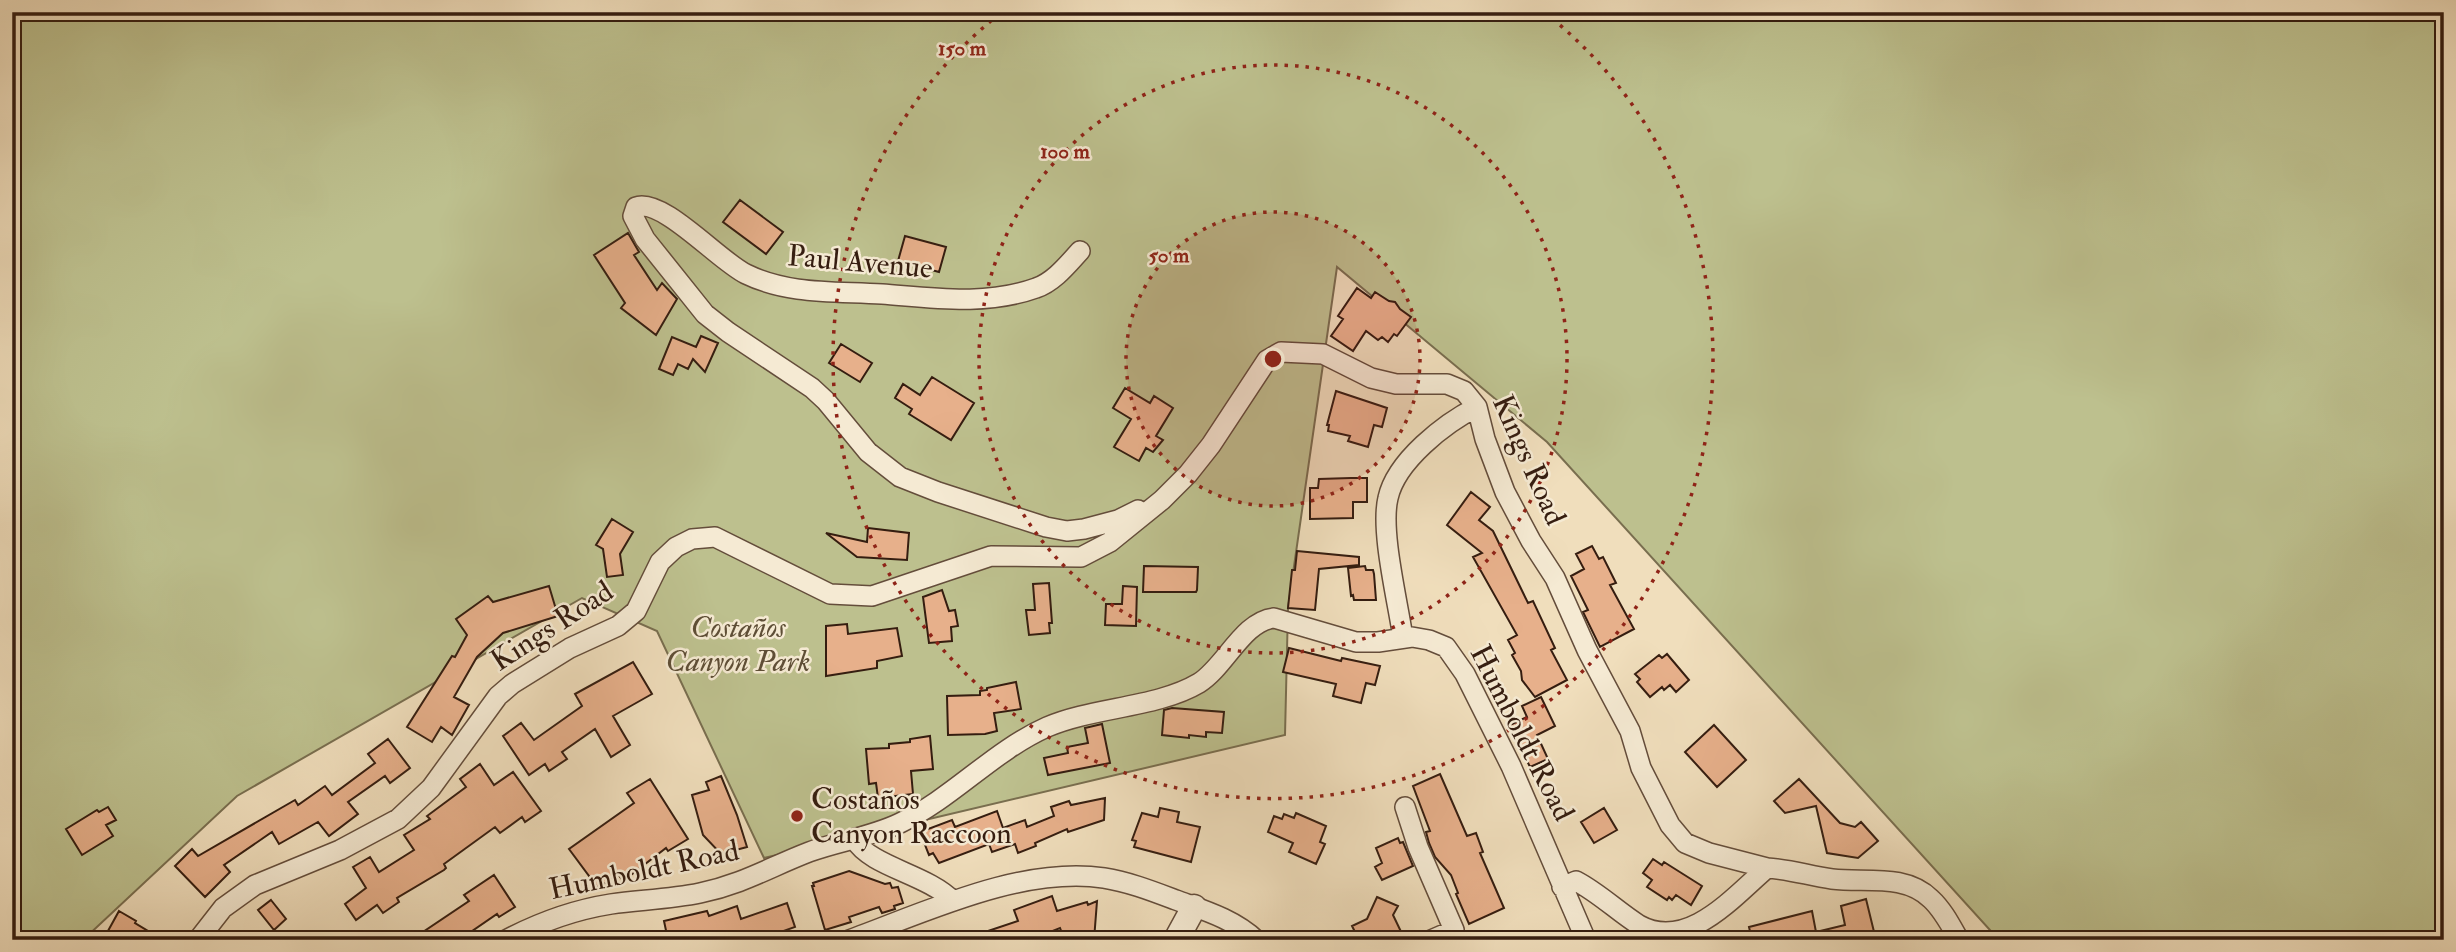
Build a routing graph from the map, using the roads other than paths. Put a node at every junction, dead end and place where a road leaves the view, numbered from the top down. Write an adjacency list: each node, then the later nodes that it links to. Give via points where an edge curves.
1 (1080, 250): 3 (street, Paul Avenue, via 1038,288 999,296 973,300 816,292 747,275 662,211 642,205 633,216 645,239 705,314 812,388 868,452 900,477 1067,531 1118,520)
2 (1477, 407): 3 (street, Kings Road, via 1464,391 1447,384 1396,384 1371,378 1323,354 1281,352 1267,360 1211,445); 4 (street, via 1448,423 1423,446 1396,477 1388,496 1387,523); 7 (street, Kings Road, via 1505,492 1555,578 1670,825 1685,843)
3 (1162, 500): 11 (street, Kings Road, via 1110,542 1081,557 991,556 872,596 830,594 715,537 692,539 660,562 636,611 618,626 570,648 498,696 431,788 398,819 255,886 223,908)
4 (1403, 638): 6 (street, Humboldt Road, via 1356,642 1267,619 1249,631 1200,682 1048,727 999,755 914,816); 8 (street, Humboldt Road, via 1441,644 1465,674 1511,766)
5 (1405, 807): 16 (street, via 1454,930)
6 (855, 839): 9 (street, via 865,852 933,884); 12 (street, Humboldt Road, via 732,886 580,910)
7 (1767, 867): 8 (street, via 1704,924 1676,933 1642,927 1576,881); 18 (street, Kings Road, via 1913,887 1931,899)
8 (1562, 887): 17 (street, Humboldt Road)
9 (953, 901): 10 (street, via 1047,878 1089,877 1136,886); 13 (street)
10 (1194, 907): 14 (street); 15 (street, via 1236,925)
11 (198, 940)
12 (506, 940)
13 (849, 940)
14 (1176, 940)
15 (1256, 940)
16 (1431, 940)
17 (1586, 940)
18 (1959, 940)

